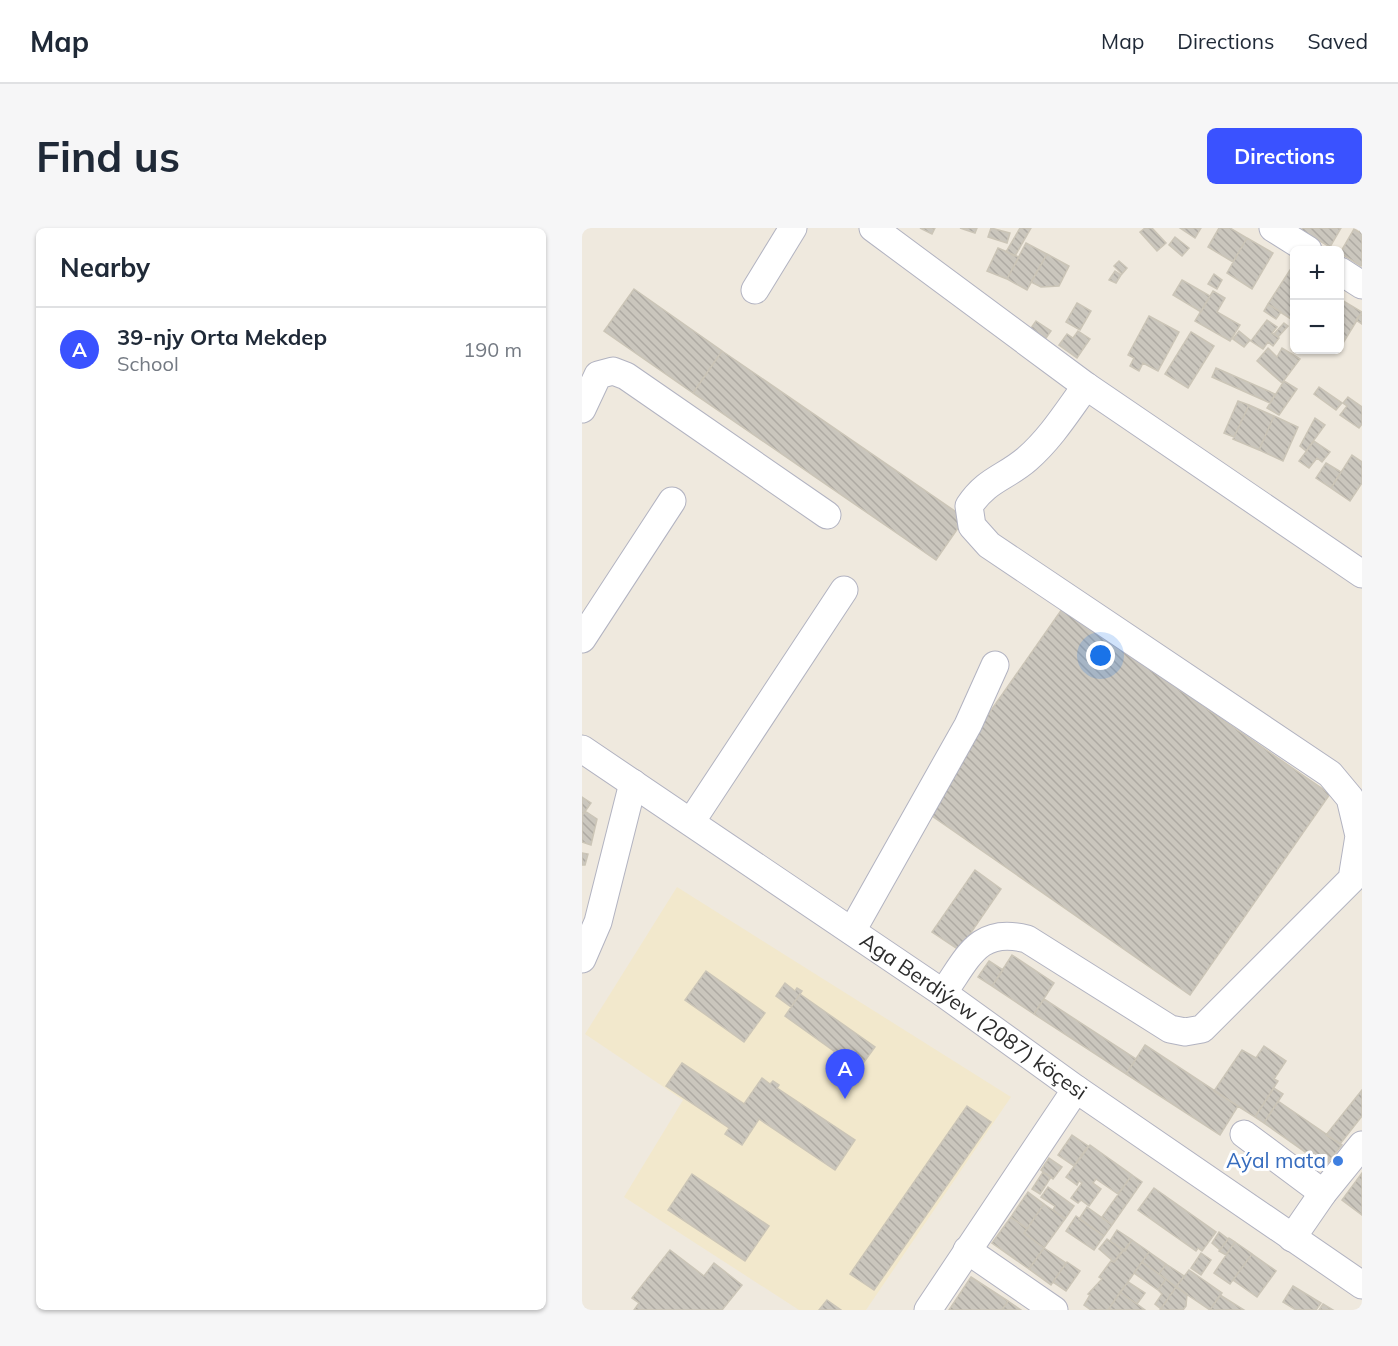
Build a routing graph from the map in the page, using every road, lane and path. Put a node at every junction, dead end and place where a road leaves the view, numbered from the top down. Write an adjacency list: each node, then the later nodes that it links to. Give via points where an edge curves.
1 (792, 228): 7 (street)
2 (873, 228): 8 (street)
3 (1273, 228): 4 (street)
4 (1302, 246)
5 (1344, 274): 6 (street)
6 (1362, 285)
7 (755, 290)
8 (1086, 386): 12 (street); 21 (street, via 1051,435 1025,461 981,488 969,506 972,526 989,545 1330,774 1350,798 1359,836 1352,879 1202,1029 1170,1029 1027,939 1014,935 1001,934 977,945)
9 (582, 409): 11 (street, via 598,375 613,371 626,376)
10 (672, 501): 14 (street)
11 (827, 515)
12 (1362, 574)
13 (844, 590): 18 (street)
14 (582, 639)
15 (995, 665): 19 (street, via 968,724)
16 (582, 749): 17 (street, Aga Berdiýew (2087) köçesi)
17 (633, 783): 18 (street, Aga Berdiýew (2087) köçesi); 20 (street, via 598,922)
18 (691, 822): 19 (street, Aga Berdiýew (2087) köçesi)
19 (852, 931): 21 (street, Aga Berdiýew (2087) köçesi)
20 (583, 954)
21 (943, 993): 22 (street, Aga Berdiýew (2087) köçesi)
22 (1076, 1089): 26 (street, Aga Berdiýew (2087) köçesi); 27 (street)
23 (1244, 1134): 25 (street)
24 (1362, 1145): 25 (street)
25 (1323, 1193): 26 (street)
26 (1292, 1238): 28 (street, Aga Berdiýew (2087) köçesi)
27 (967, 1250): 29 (street); 30 (street)
28 (1362, 1286)
29 (928, 1310)
30 (1054, 1310)

